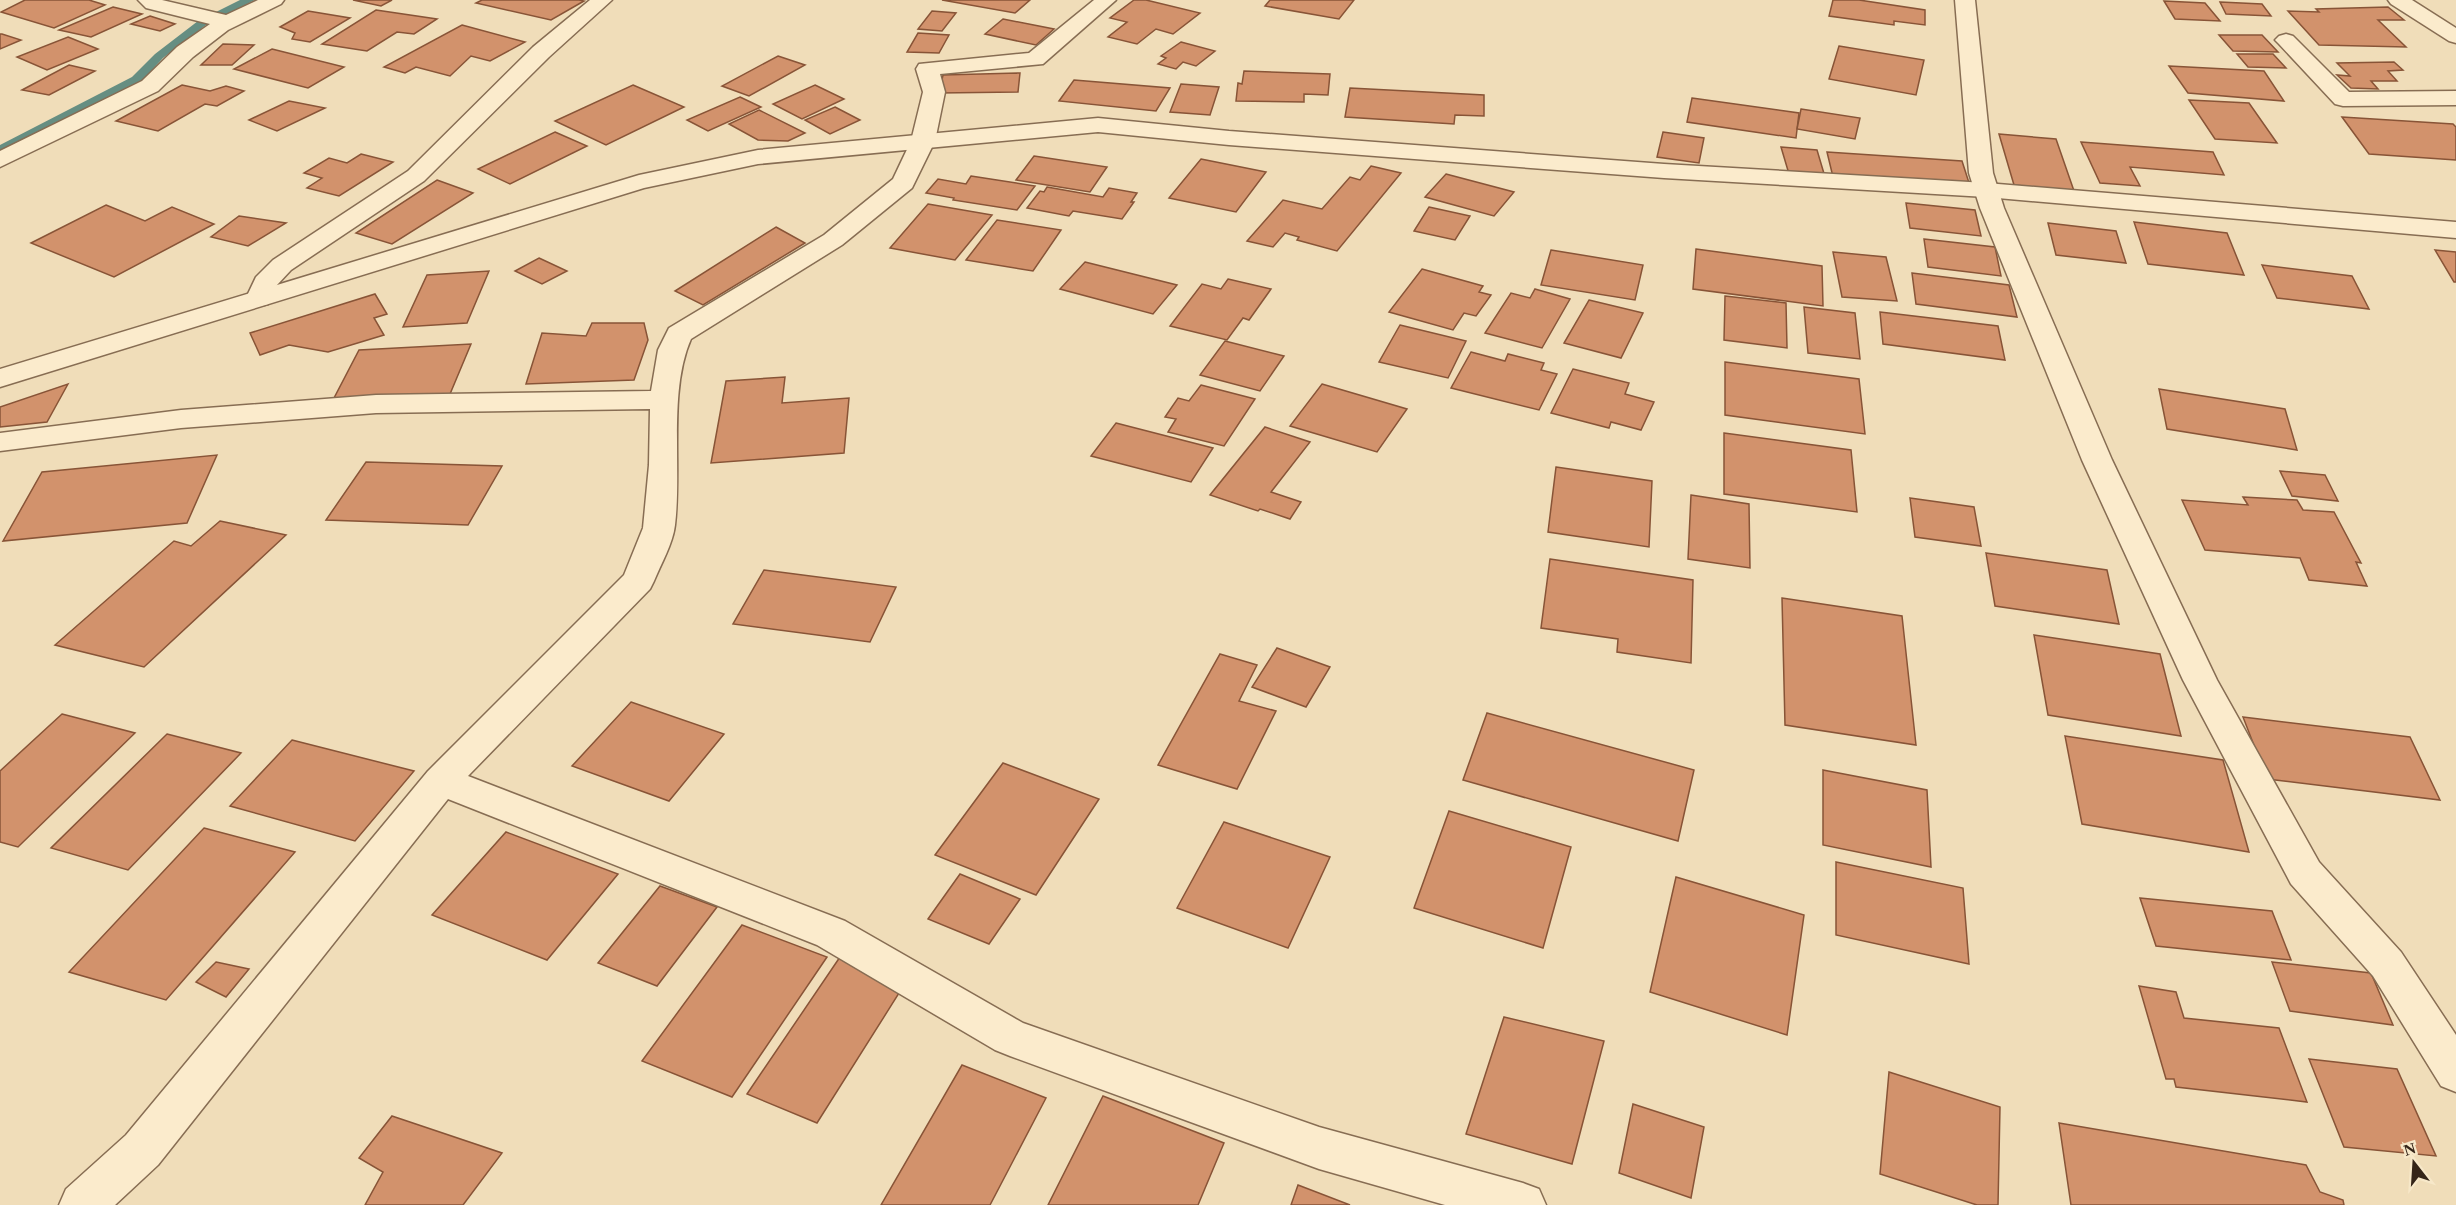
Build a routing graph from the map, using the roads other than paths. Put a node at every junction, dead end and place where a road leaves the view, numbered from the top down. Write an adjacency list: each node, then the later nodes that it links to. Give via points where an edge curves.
1 (148, 0): 7 (street)
2 (274, 0): 7 (street)
3 (602, 0): 15 (street, via 541,52 416,176 282,265 265,283)
4 (1106, 0): 11 (street, via 1035,59 927,69 934,92)
5 (1965, 0): 13 (street, via 1981,173)
6 (2398, 0): 8 (street)
7 (228, 22): 12 (street, via 185,52 150,86)
8 (2456, 37)
9 (2286, 40): 10 (street, via 2343,99)
10 (2456, 98)
11 (923, 141): 13 (street, via 1098,125 1664,171); 15 (street, via 758,157 639,182); 17 (street, via 903,183 833,240 679,334 672,350)
12 (0, 160)
13 (1986, 190): 14 (street); 20 (street, via 2097,460 2200,680 2305,873 2387,964)
14 (2456, 230)
15 (259, 298): 16 (street)
16 (0, 378)
17 (664, 400): 18 (street, via 376,405 181,418); 19 (street, via 659,528 638,581)
18 (0, 442)
19 (441, 781): 21 (street, via 142,1150); 22 (street, via 831,933 1011,1037 1319,1148)
20 (2456, 1072)
21 (82, 1205)
22 (1523, 1205)

